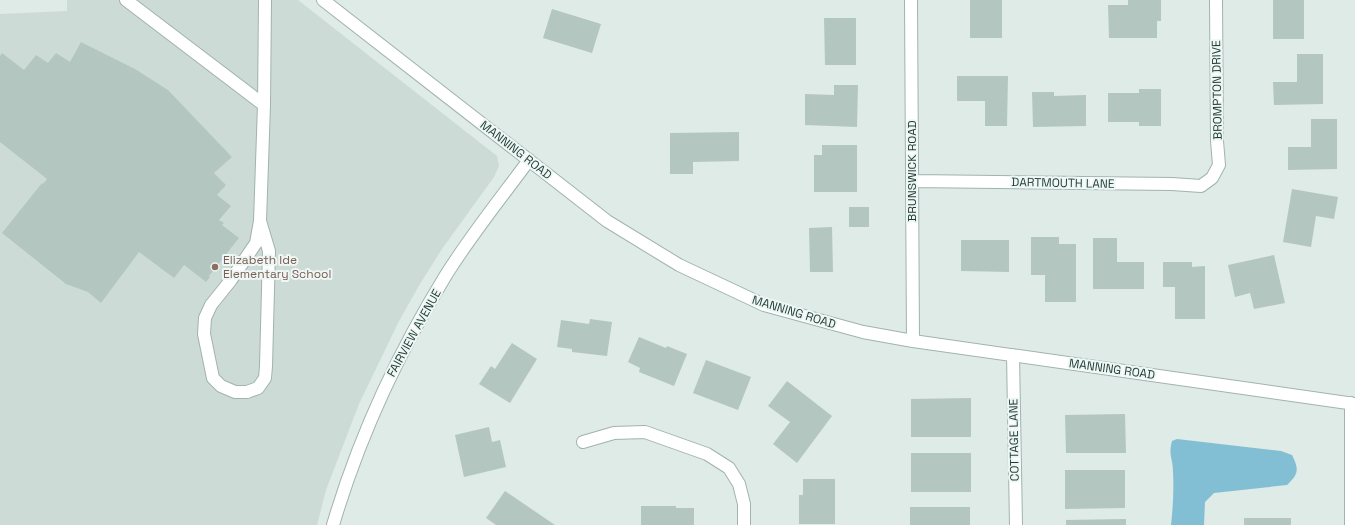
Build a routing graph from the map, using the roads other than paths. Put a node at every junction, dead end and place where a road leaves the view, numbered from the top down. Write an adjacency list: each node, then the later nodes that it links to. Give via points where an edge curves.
1 (126, 0): 6 (street)
2 (265, 0): 6 (street)
3 (323, 0): 7 (street, MANNING ROAD)
4 (911, 0): 9 (street, BRUNSWICK ROAD)
5 (1216, 0): 8 (street, BROMPTON DRIVE, via 1219,164)
6 (264, 105): 10 (street)
7 (529, 160): 11 (street, MANNING ROAD, via 607,221 693,272 764,305 863,332); 15 (street, FAIRVIEW AVENUE, via 446,275 416,326 362,438)
8 (1212, 178): 9 (street, DARTMOUTH LANE, via 1201,186)
9 (912, 181): 11 (street, BRUNSWICK ROAD)
10 (260, 221): 10 (street, via 256,243 232,280 211,305 205,318 204,334 213,378 235,392 247,392 258,388 265,378 269,251)
11 (913, 341): 12 (street, MANNING ROAD)
12 (1013, 355): 13 (street, MANNING ROAD); 17 (street, COTTAGE LANE)
13 (1353, 404): 18 (street)
14 (583, 442): 16 (street, via 614,433 645,432 707,454 728,468 739,484 744,504)
15 (333, 525)
16 (744, 525)
17 (1016, 525)
18 (1351, 525)

